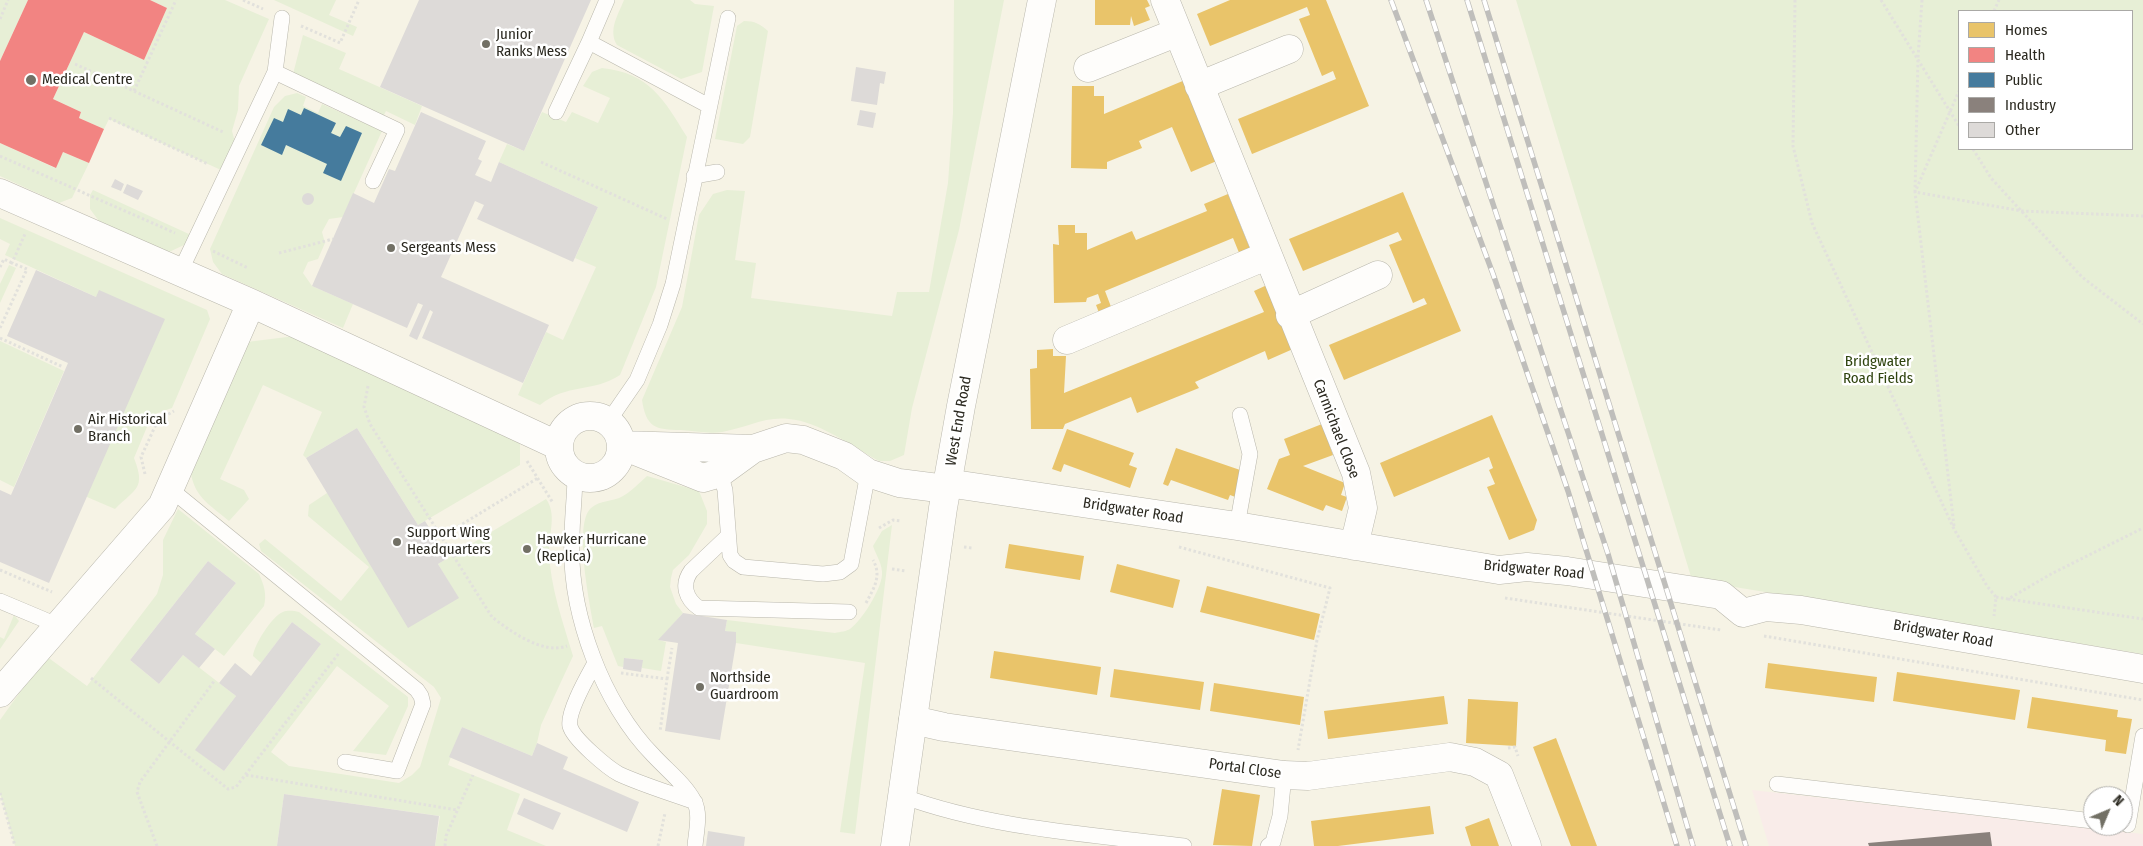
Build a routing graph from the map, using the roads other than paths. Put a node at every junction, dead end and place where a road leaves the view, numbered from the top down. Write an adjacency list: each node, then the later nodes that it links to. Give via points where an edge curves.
1 (607, 0): 7 (lane)
2 (1042, 0): 32 (street, West End Road)
3 (1165, 0): 6 (street, Carmichael Close)
4 (282, 18): 10 (lane)
5 (728, 18): 12 (lane)
6 (1178, 32): 9 (street); 11 (street, Carmichael Close)
7 (589, 42): 12 (lane); 13 (lane)
8 (1289, 49): 11 (street)
9 (1088, 68)
10 (274, 72): 16 (lane, via 397,130); 19 (lane)
11 (1199, 86): 18 (street, Carmichael Close)
12 (709, 106): 15 (lane)
13 (556, 112)
14 (717, 172): 15 (lane)
15 (694, 176): 25 (lane, via 673,284 660,325 636,380)
16 (373, 181)
17 (0, 193): 19 (street)
18 (1266, 256): 22 (street, Carmichael Close); 23 (street)
19 (180, 272): 21 (street)
20 (1378, 275): 22 (street)
21 (251, 303): 27 (street); 33 (street)
22 (1290, 315): 36 (street, Carmichael Close, via 1356,473 1363,508)
23 (1067, 340)
24 (1240, 414): 34 (lane, via 1250,454)
25 (608, 422): 26 (street, via 619,436); 27 (street, via 599,417 580,417 565,428)
26 (621, 445): 28 (street); 29 (street, via 703,478); 31 (street, via 616,463 610,470 594,477)
27 (559, 446): 31 (street, via 563,462)
28 (753, 449): 29 (street); 30 (street, via 786,438 803,440 844,456)
29 (720, 473): 35 (lane, via 725,490)
30 (868, 473): 32 (street, Bridgwater Road, via 899,483); 35 (lane, via 854,550 850,564 840,572 823,574 743,567 730,555)
31 (575, 474): 40 (lane, via 573,577)
32 (947, 486): 34 (street, Bridgwater Road); 43 (street, West End Road)
33 (170, 488): 39 (street, via 162,506); 45 (lane, via 421,696 423,704 397,771)
34 (1237, 526): 36 (street, Bridgwater Road)
35 (728, 536): 38 (lane, via 687,577 686,594 690,602 699,608)
36 (1354, 546): 41 (street, Bridgwater Road, via 1499,570 1527,567 1721,595 1744,613 1766,607 1801,610)
37 (0, 601): 39 (lane)
38 (849, 612)
39 (58, 625): 42 (street)
40 (595, 663): 49 (lane, via 626,720); 49 (lane, via 571,715 570,726 584,745 617,773)
41 (2143, 669)
42 (1, 690)
43 (913, 720): 46 (street, Portal Close); 48 (street, West End Road)
44 (2143, 736): 50 (lane)
45 (345, 762)
46 (1290, 775): 55 (lane, via 1273,842); 56 (street, Portal Close, via 1308,776 1450,756 1475,762 1499,775)
47 (1777, 784): 51 (lane)
48 (902, 796): 53 (street, West End Road); 54 (lane, via 950,813 995,822)
49 (695, 802): 52 (lane, via 698,816)
50 (2133, 811)
51 (2083, 820)
52 (695, 846)
53 (895, 846)
54 (1184, 846)
55 (1268, 846)
56 (1527, 846)

